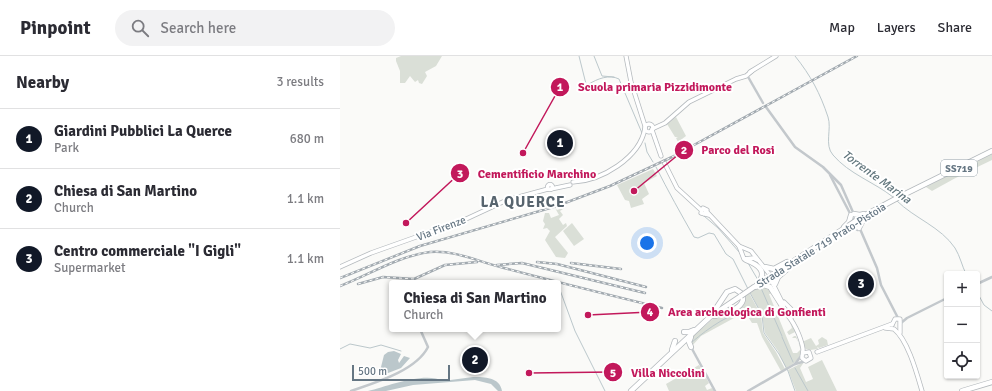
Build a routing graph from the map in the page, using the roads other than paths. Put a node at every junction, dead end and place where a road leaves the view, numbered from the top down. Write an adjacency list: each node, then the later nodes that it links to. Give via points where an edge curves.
1 (626, 56): 6 (main road, via 636,100)
2 (776, 56): 3 (main road)
3 (744, 76): 4 (street); 6 (main road, via 696,98 661,125)
4 (763, 103)
5 (766, 107): 10 (street, via 795,148)
6 (649, 128): 8 (main road); 25 (main road, Via Firenze, via 633,152 608,173 507,200 464,220 371,253)
7 (992, 151): 13 (highway, Strada Statale 719 Prato-Pistoia / SS719)
8 (661, 156)
9 (664, 162): 19 (main road, via 677,188 702,209 706,209 707,214)
10 (828, 172): 11 (street); 12 (street)
11 (839, 184): 12 (street); 14 (street)
12 (836, 187): 15 (street)
13 (888, 203): 16 (highway, via 860,215); 17 (highway, Strada Statale 719 Prato-Pistoia / SS719); 18 (highway, via 864,219)
14 (852, 207): 15 (street); 16 (street)
15 (847, 209): 16 (street)
16 (852, 214): 17 (street); 20 (highway, via 848,224)
17 (855, 222): 18 (street); 18 (street); 20 (highway, Strada Statale 719 Prato-Pistoia / SS719)
18 (859, 229): 37 (street)
19 (739, 246): 21 (main road); 23 (main road)
20 (814, 248): 22 (highway, Strada Statale 719 Prato-Pistoia / SS719)
21 (747, 250): 23 (main road); 26 (main road, via 751,251)
22 (807, 253): 26 (highway, via 774,269); 27 (highway, Strada Statale 719 Prato-Pistoia / SS719); 30 (highway, via 778,277)
23 (742, 255): 24 (main road)
24 (746, 260): 27 (main road, via 756,260); 31 (highway, via 757,264 761,270 760,280)
25 (340, 267)
26 (765, 267): 27 (main road)
27 (770, 277): 30 (main road); 31 (highway, Strada Statale 719 Prato-Pistoia / SS719); 34 (main road)
28 (992, 277): 29 (street)
29 (980, 283)
30 (775, 284): 34 (main road)
31 (754, 287): 32 (highway, Strada Statale 719 Prato-Pistoia / SS719, bridge); 34 (highway, via 770,287)
32 (742, 295): 39 (highway, Strada Statale 719 Prato-Pistoia / SS719); 39 (highway, via 743,301 739,307 720,314); 39 (highway, via 735,289 728,291 719,306)
33 (944, 300): 36 (street)
34 (786, 308): 35 (main road, via 785,313); 35 (main road, via 791,309)
35 (789, 314): 49 (main road, via 803,346); 50 (main road, via 802,347)
36 (907, 318): 37 (street); 38 (street)
37 (896, 320): 38 (main road); 40 (main road); 41 (main road)
38 (901, 325): 41 (main road); 44 (main road)
39 (698, 328): 43 (highway); 46 (highway, Strada Statale 719 Prato-Pistoia / SS719); 47 (highway, via 689,340); 48 (highway, Strada Statale 719 Prato-Pistoia / SS719)
40 (884, 328): 41 (main road); 49 (main road)
41 (894, 329): 44 (main road)
42 (422, 332): 55 (street, via 428,347 410,365 399,373)
43 (684, 332)
44 (900, 334): 59 (main road)
45 (675, 341): 48 (highway)
46 (678, 347): 47 (highway, via 686,344); 53 (highway, Strada Statale 719 Prato-Pistoia / SS719)
47 (691, 347): 57 (street)
48 (672, 351): 53 (highway, Strada Statale 719 Prato-Pistoia / SS719)
49 (809, 353): 50 (main road); 51 (main road, via 810,359)
50 (802, 354): 51 (main road); 52 (street)
51 (806, 361): 52 (street)
52 (795, 364): 58 (street)
53 (640, 382): 56 (highway)
54 (992, 383): 60 (highway); 61 (highway)
55 (351, 391)
56 (630, 391)
57 (715, 391)
58 (748, 391)
59 (922, 391)
60 (962, 391)
61 (969, 391)

